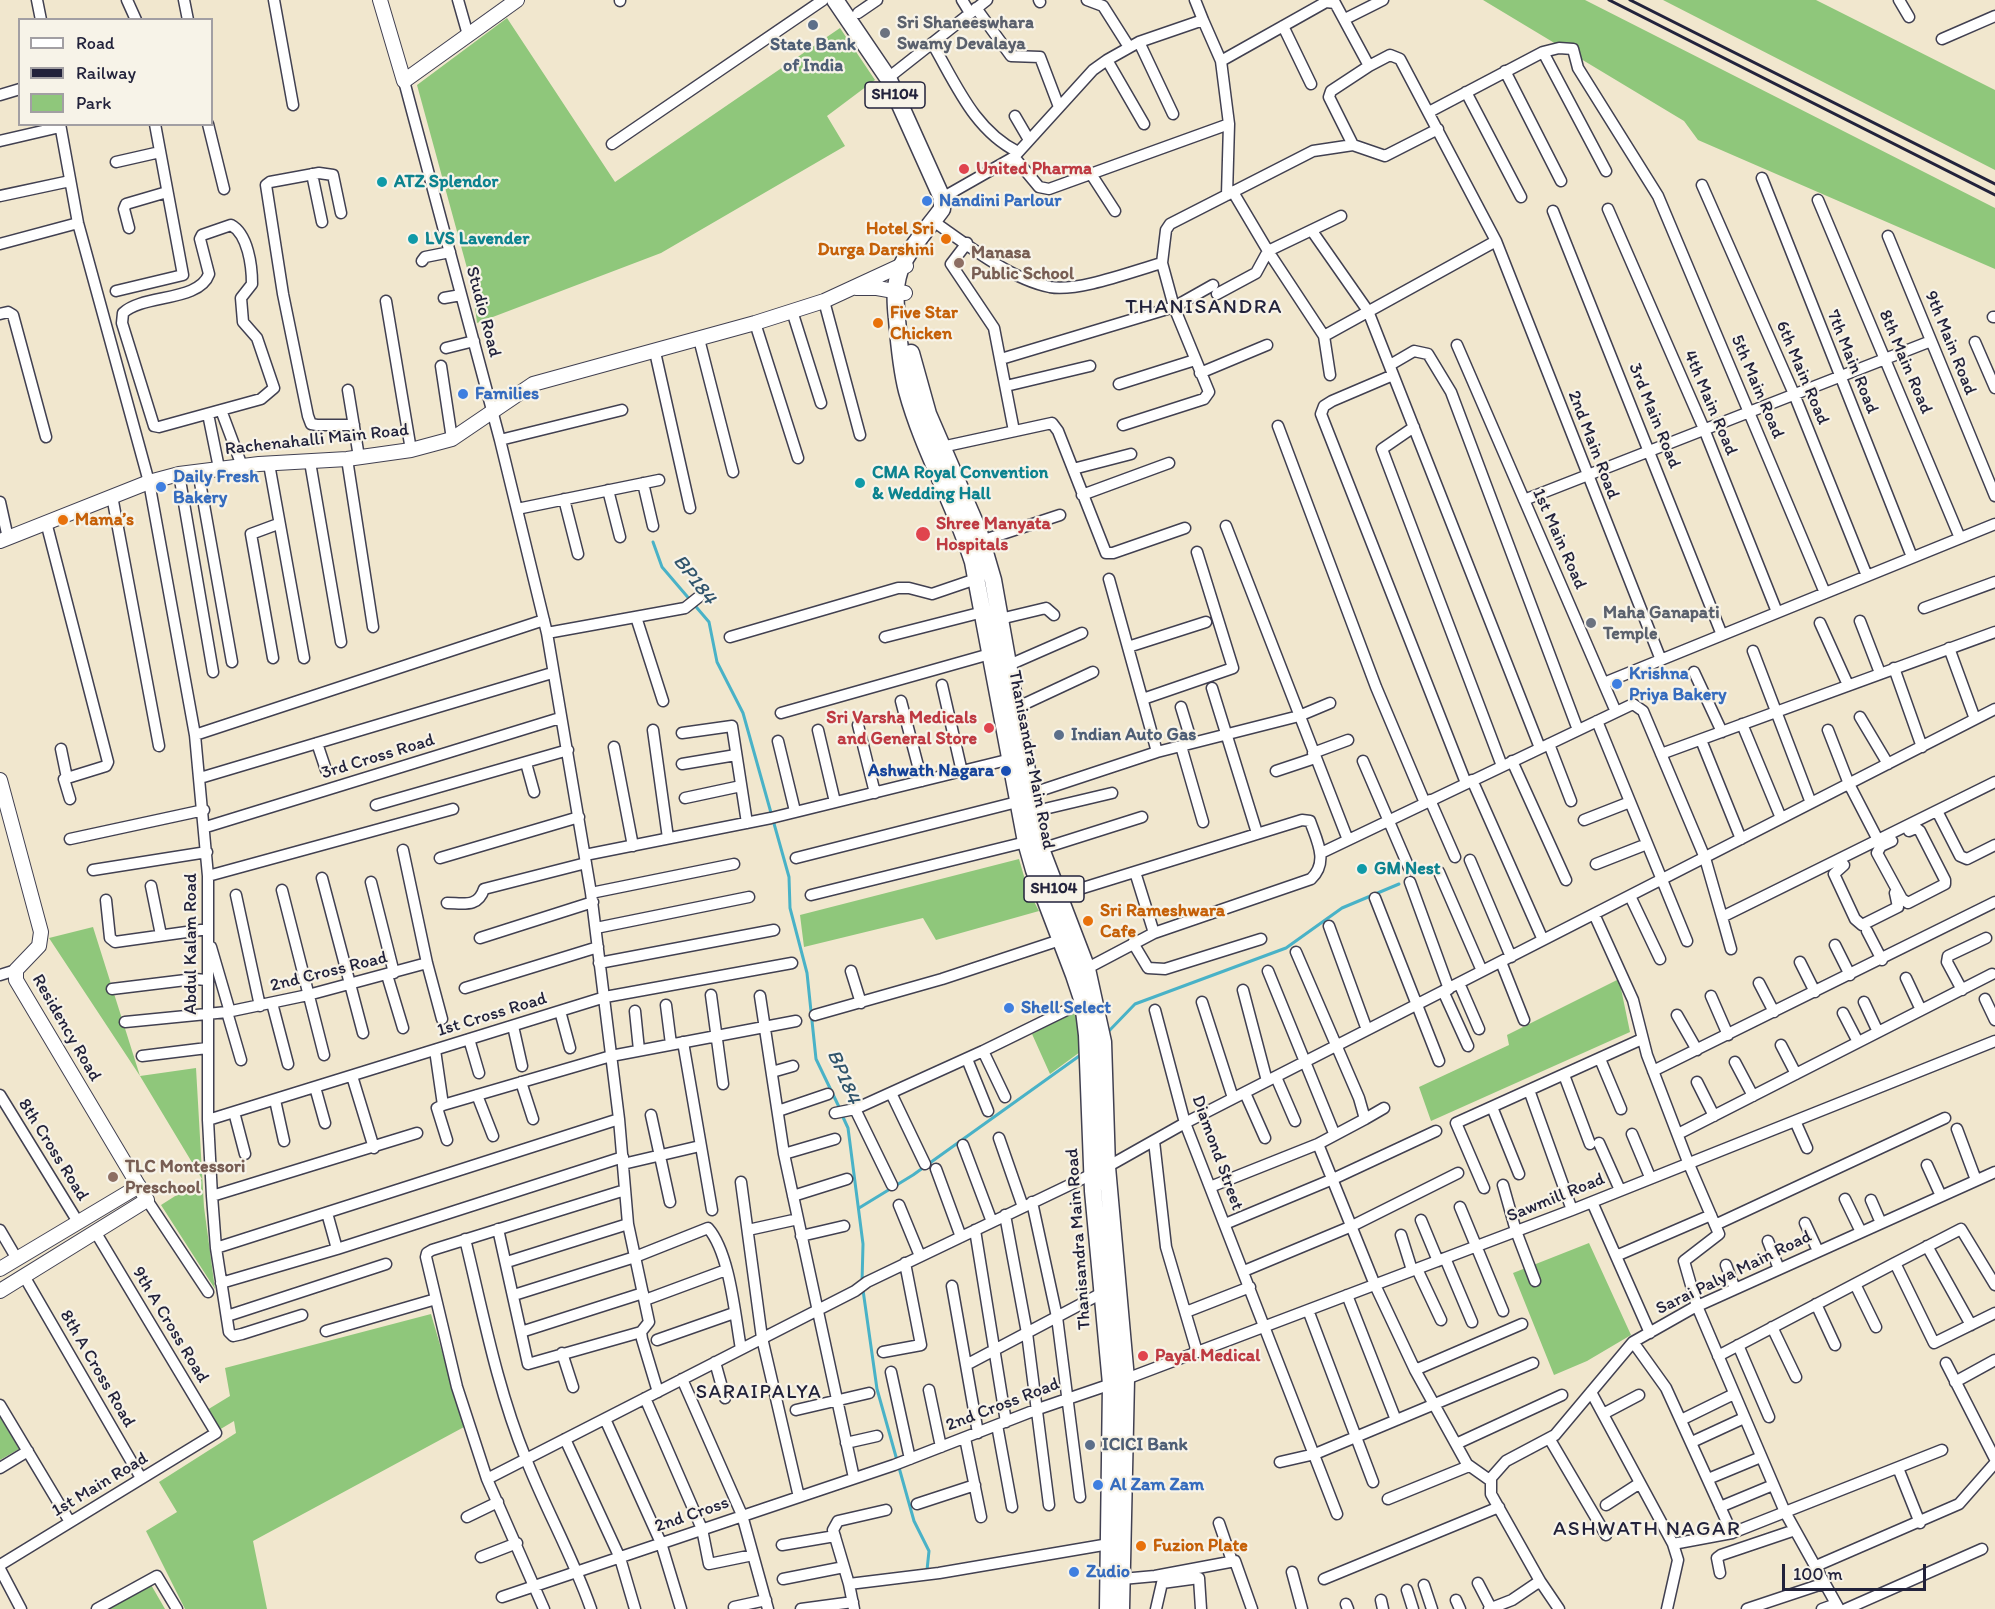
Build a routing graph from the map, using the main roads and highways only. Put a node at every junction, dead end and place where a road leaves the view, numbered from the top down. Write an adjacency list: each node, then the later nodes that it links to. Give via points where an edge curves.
1 (835, 0): 3 (main road, SH104)
2 (853, 6): 3 (main road, SH104)
3 (892, 75): 4 (main road, Thanisandra Main Road / SH104, via 950,210 905,266 900,293)
4 (936, 448): 5 (main road, Thanisandra Main Road / SH104, via 976,579 1017,802); 5 (main road, Thanisandra Main Road / SH104, via 981,541 1033,793)
5 (1033, 845): 6 (main road, Thanisandra Main Road / SH104, via 1057,897); 6 (main road, Thanisandra Main Road / SH104, via 1060,940)
6 (1080, 972): 7 (main road, Thanisandra Main Road / SH104); 7 (main road, Thanisandra Main Road / SH104, via 1104,1042)
7 (1100, 1170): 8 (main road, Thanisandra Main Road / SH104); 8 (main road, Thanisandra Main Road / SH104, via 1102,1293)
8 (1118, 1382): 9 (main road, Thanisandra Main Road / SH104); 10 (main road, Thanisandra Main Road / SH104)
9 (1108, 1609)
10 (1121, 1609)

